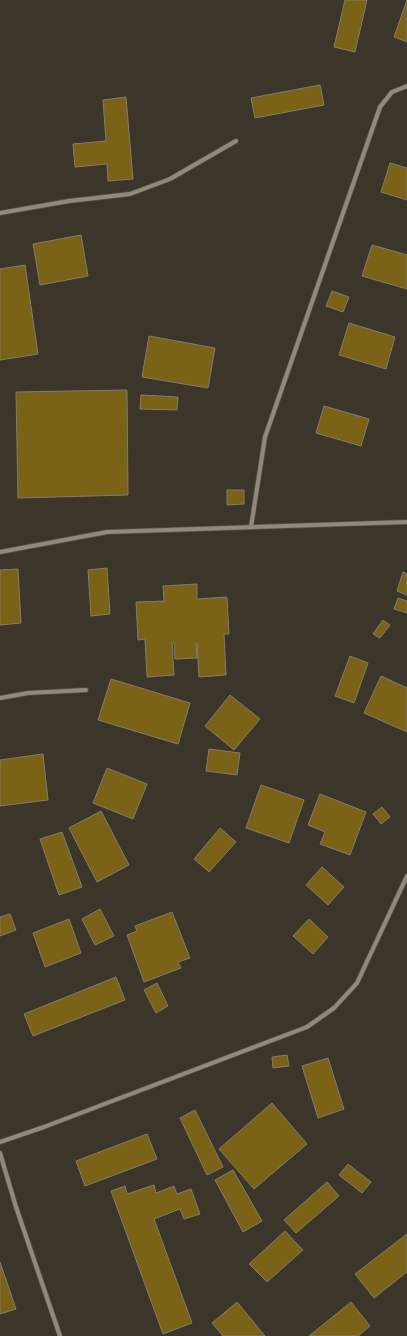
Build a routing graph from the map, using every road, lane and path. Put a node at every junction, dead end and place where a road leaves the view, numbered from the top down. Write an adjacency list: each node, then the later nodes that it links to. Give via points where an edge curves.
1 (407, 86): 5 (street, via 392,92 380,107 265,437)
2 (236, 141): 3 (street, via 170,179 130,194)
3 (0, 213)
4 (407, 522): 5 (street)
5 (251, 527): 6 (street, via 107,532)
6 (0, 552)
7 (86, 690): 8 (street, via 28,693)
8 (0, 698)
9 (407, 876): 10 (street, via 357,983 334,1008 307,1027)
10 (0, 1142)
11 (0, 1153): 12 (street)
12 (60, 1336)

